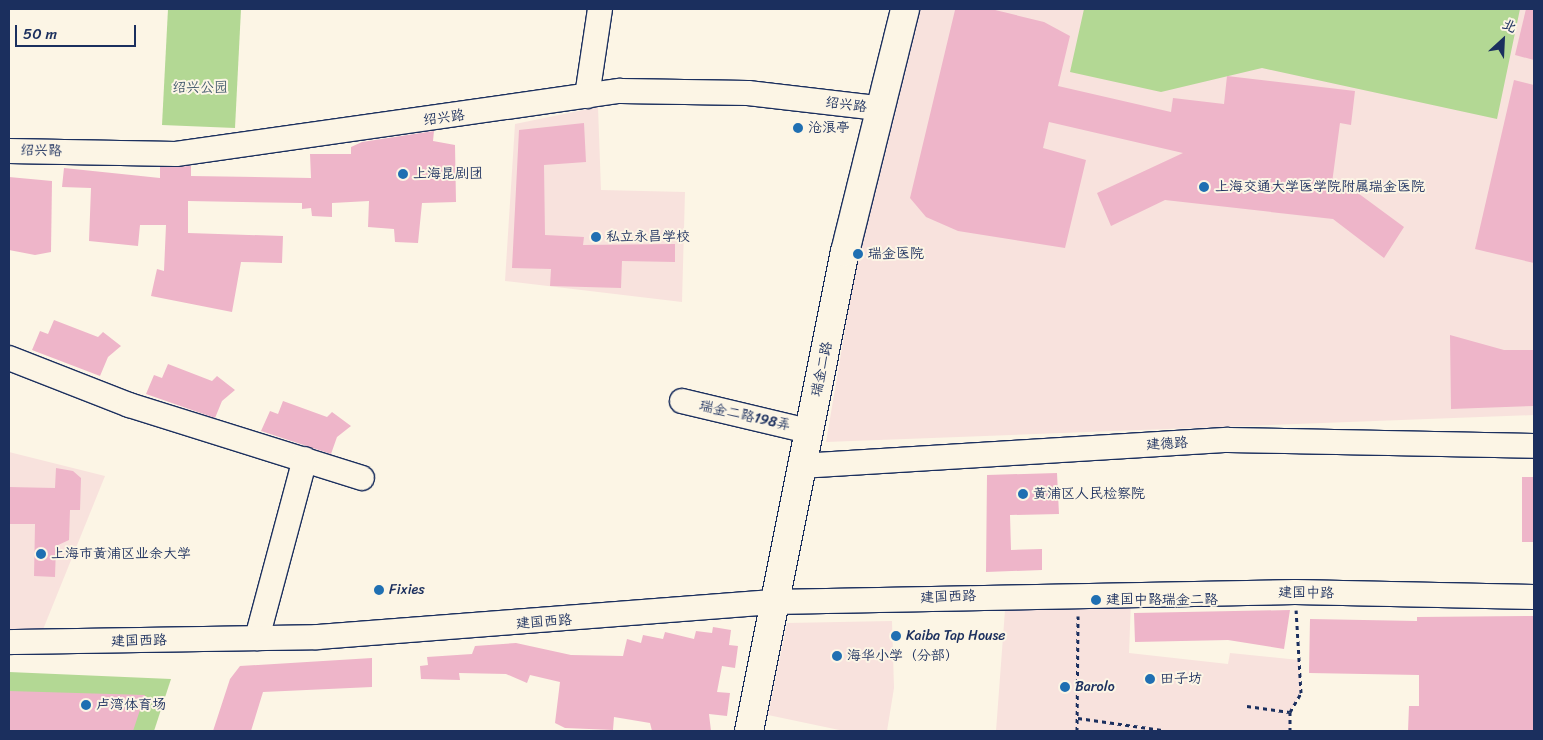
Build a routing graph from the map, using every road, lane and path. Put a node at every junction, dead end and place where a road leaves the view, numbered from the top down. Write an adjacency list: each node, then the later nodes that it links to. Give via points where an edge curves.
1 (600, 9): 3 (street)
2 (905, 9): 4 (main road, 瑞金二路)
3 (587, 96): 4 (street, 绍兴路, via 621,91 748,93); 5 (street, 绍兴路, via 176,154)
4 (878, 108): 8 (main road, 瑞金二路)
5 (9, 151)
6 (9, 358): 10 (street, via 130,405)
7 (682, 401): 8 (street, 瑞金二路198弄)
8 (808, 431): 11 (main road, 瑞金二路)
9 (1534, 446): 11 (street, 建德路, via 1228,440)
10 (305, 459): 12 (street); 17 (street)
11 (800, 466): 16 (main road, 瑞金二路)
12 (362, 478)
13 (1295, 592): 14 (street, 建国中路); 15 (street, 建国中路); 20 (path, via 1301,693)
14 (1078, 595): 16 (street, 建国西路); 21 (path)
15 (1534, 597)
16 (774, 602): 17 (street, 建国西路, via 670,613); 23 (main road, 瑞金二路)
17 (256, 638): 18 (street, 建国西路)
18 (9, 642)
19 (1247, 706): 20 (path)
20 (1290, 712): 25 (path)
21 (1078, 718): 22 (path); 24 (path)
22 (1162, 730)
23 (749, 731)
24 (1077, 731)
25 (1290, 731)

